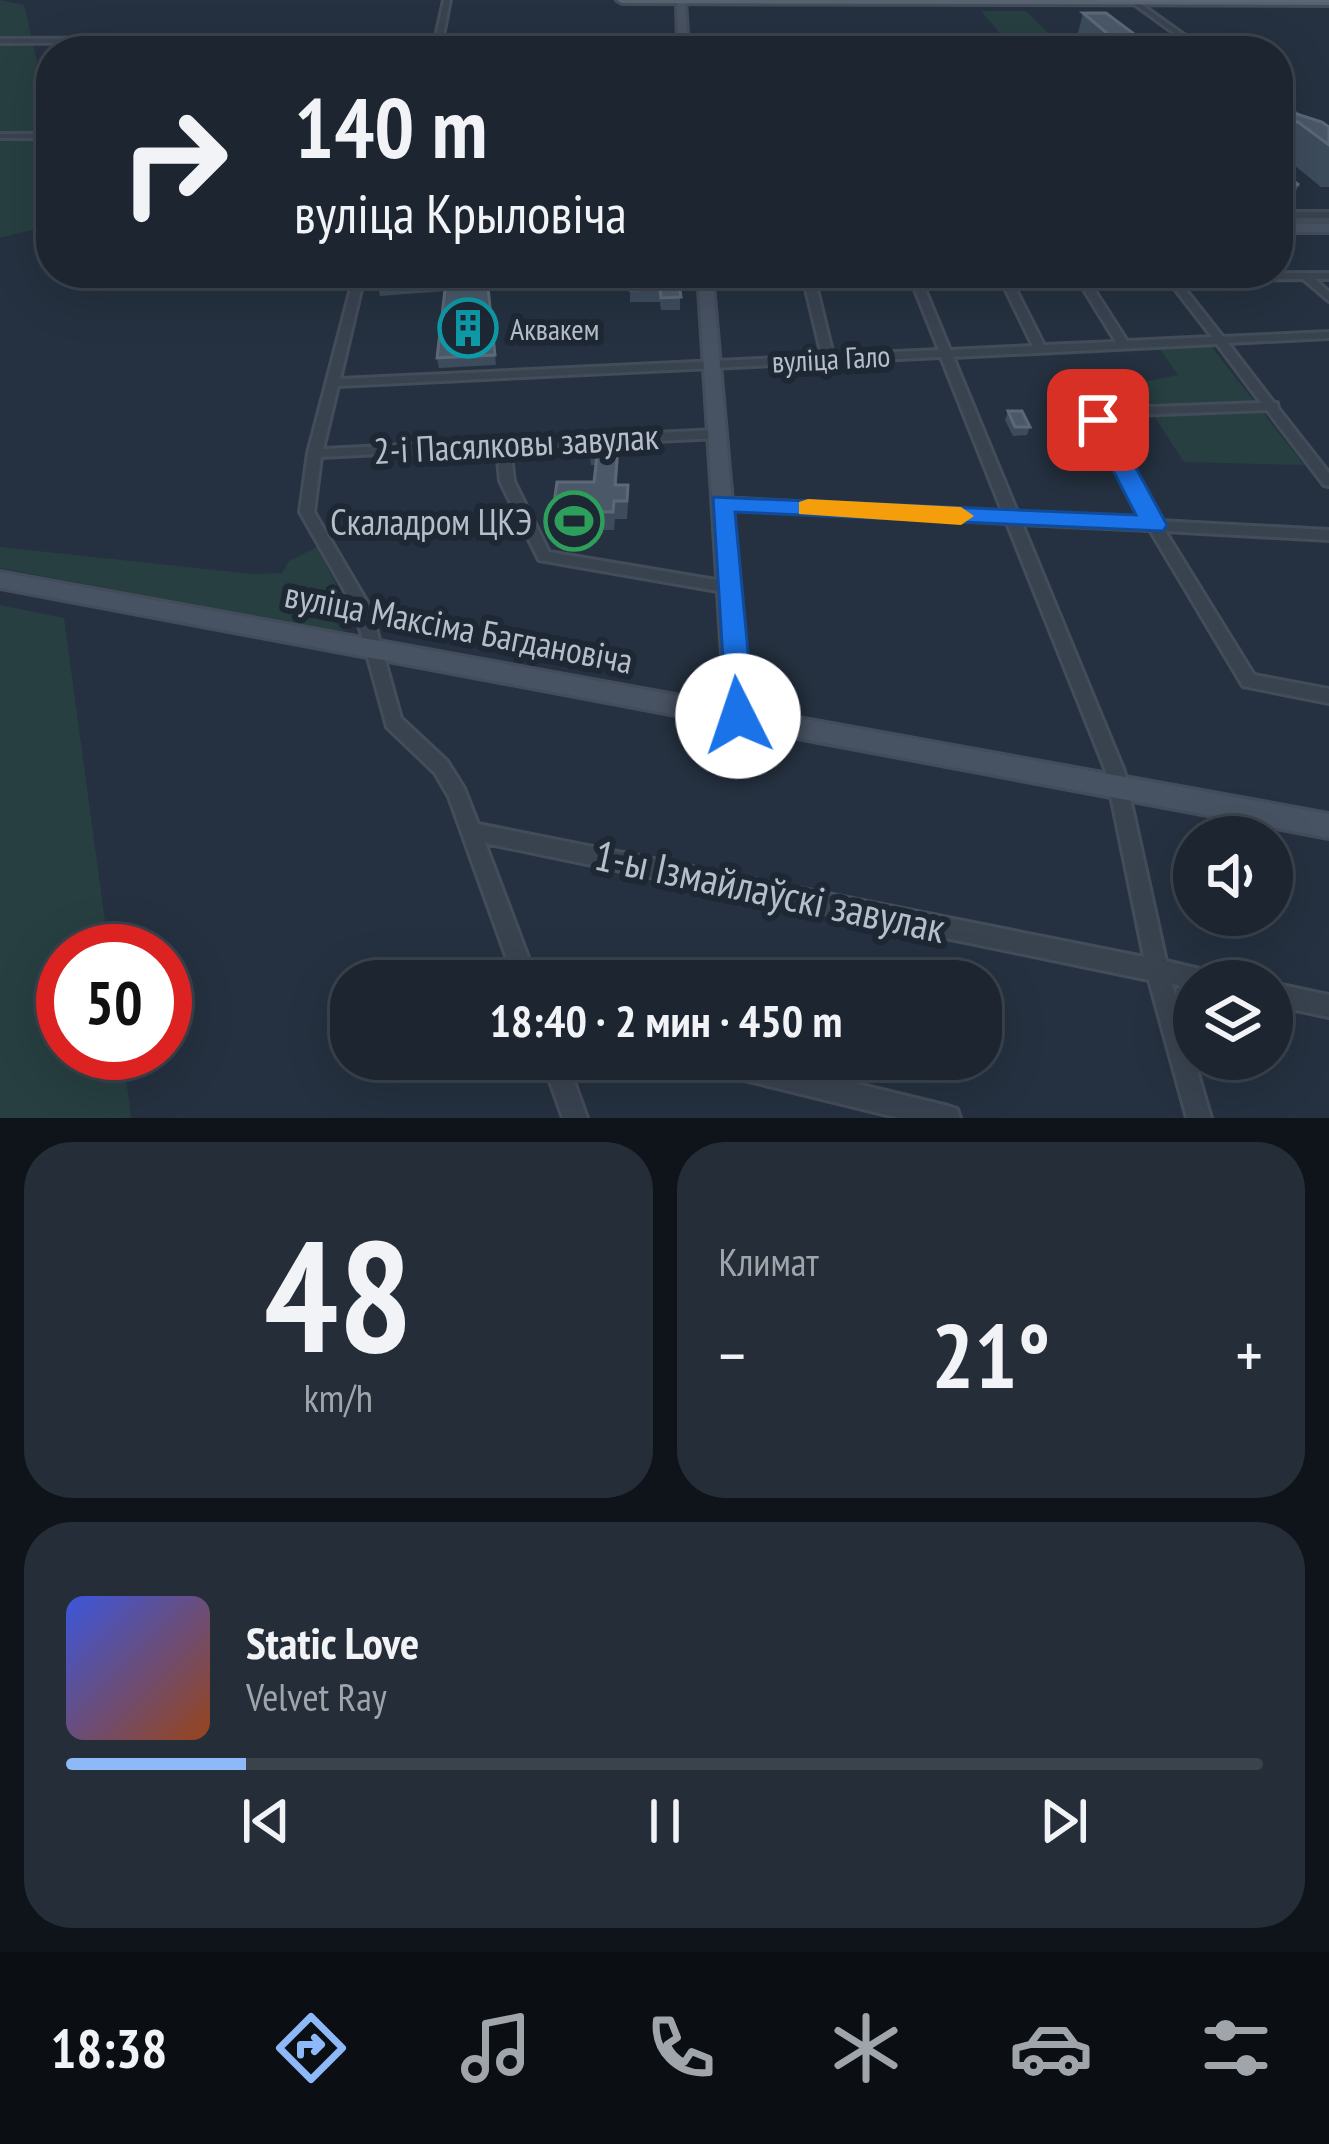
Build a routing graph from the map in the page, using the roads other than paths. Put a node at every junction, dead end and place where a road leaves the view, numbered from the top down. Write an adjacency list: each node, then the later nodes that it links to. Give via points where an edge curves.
1 (447, 0): 9 (street)
2 (622, 0): 5 (main road)
3 (784, 0): 6 (main road)
4 (1277, 0): 8 (main road)
5 (681, 1): 6 (main road); 10 (main road)
6 (1020, 2): 8 (main road)
7 (1329, 2): 8 (main road)
8 (1135, 3): 11 (street)
9 (440, 36)
10 (682, 36)
11 (1181, 36)
12 (0, 41): 13 (street)
13 (36, 41)
14 (1293, 118): 15 (street, via 1308,132)
15 (1293, 133)
16 (0, 136): 17 (street)
17 (36, 136)
18 (1293, 215): 19 (street)
19 (1329, 215)
20 (1293, 228): 21 (main road)
21 (1329, 228)
22 (1293, 276): 23 (street)
23 (1306, 276): 24 (street); 32 (street)
24 (1329, 276)
25 (356, 288): 40 (street)
26 (706, 288): 39 (main road)
27 (811, 288): 38 (street)
28 (919, 288): 37 (street)
29 (1010, 288): 36 (street)
30 (1088, 288): 35 (street)
31 (1179, 288): 34 (street)
32 (1329, 298)
33 (1329, 334): 34 (street, вуліца Гало)
34 (1216, 337): 35 (street, вуліца Гало); 41 (street)
35 (1122, 343): 36 (street, вуліца Гало)
36 (1039, 347): 37 (street, вуліца Гало)
37 (943, 352): 38 (street, вуліца Гало); 47 (street)
38 (828, 357): 39 (street, вуліца Гало)
39 (711, 364): 40 (street, вуліца Гало); 42 (main road)
40 (332, 383): 44 (street)
41 (1273, 406): 45 (street); 48 (street, via 1097,413)
42 (718, 434): 43 (street, 2-і Пасялковы завулак); 46 (main road)
43 (503, 444): 44 (street, 2-і Пасялковы завулак); 51 (street, via 507,481 544,556)
44 (315, 453): 52 (street, via 307,512 362,607)
45 (1329, 482)
46 (722, 503): 47 (street); 51 (main road)
47 (1014, 519): 48 (street); 55 (street)
48 (1154, 525): 49 (street); 53 (street, via 1249,681)
49 (1329, 535)
50 (0, 580): 52 (main road, вуліца Максіма Багдановіча)
51 (729, 587): 54 (main road)
52 (376, 649): 54 (main road, вуліца Максіма Багдановіча); 57 (street, via 393,722 446,773)
53 (1329, 696)
54 (738, 716): 55 (main road, вуліца Максіма Багдановіча)
55 (1119, 788): 56 (main road, вуліца Максіма Багдановіча); 59 (street)
56 (1329, 826)
57 (471, 831): 58 (street); 59 (street, 1-ы Ізмайлаўскі завулак)
58 (518, 960)
59 (1157, 970): 60 (street, 1-ы Ізмайлаўскі завулак); 67 (street)
60 (1173, 973)
61 (1293, 998): 62 (street)
62 (1329, 1006)
63 (561, 1080): 65 (street)
64 (793, 1080): 66 (street)
65 (575, 1118)
66 (948, 1118)
67 (1199, 1118)

